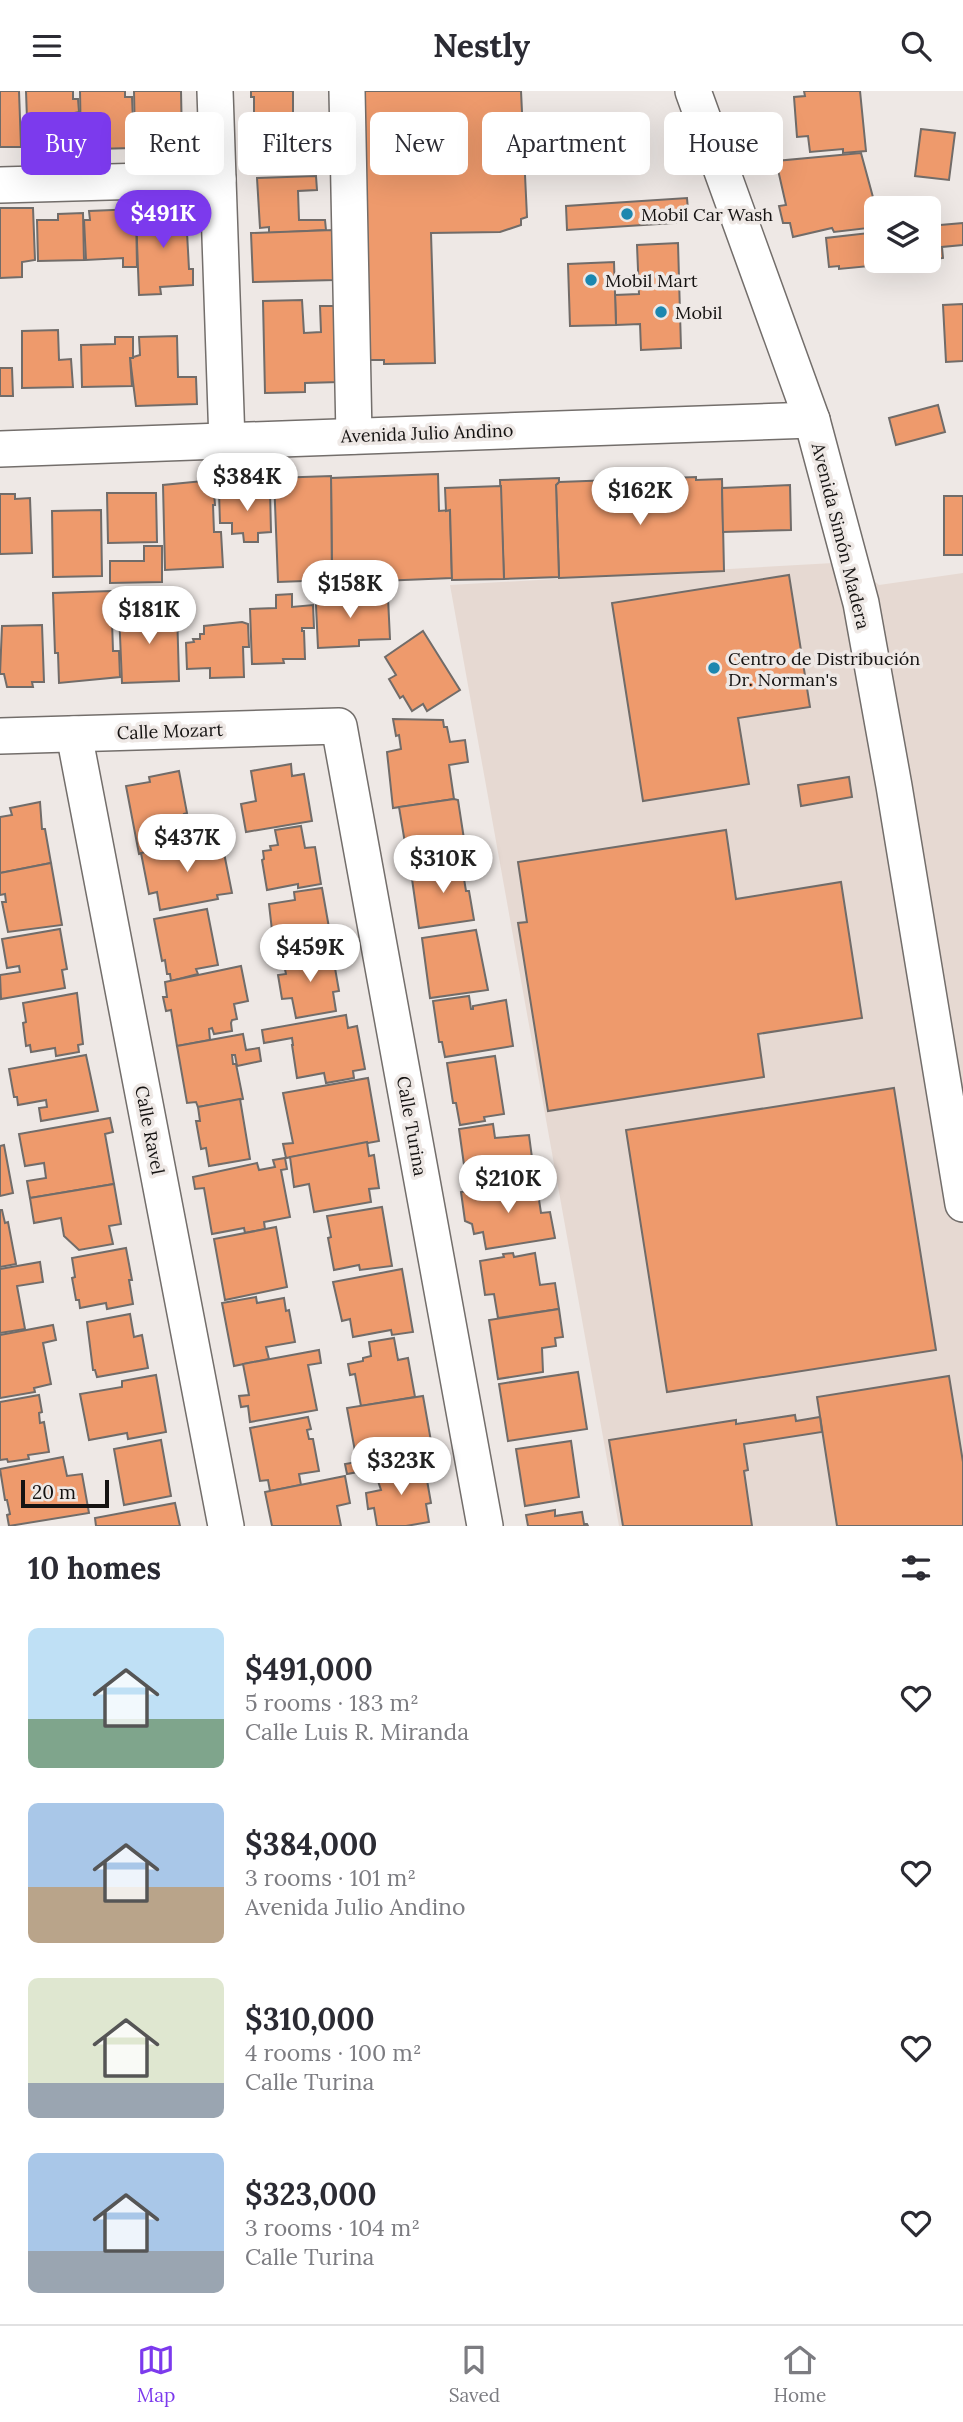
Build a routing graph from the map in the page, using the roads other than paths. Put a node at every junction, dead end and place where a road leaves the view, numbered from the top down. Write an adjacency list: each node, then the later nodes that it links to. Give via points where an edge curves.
1 (215, 91): 4 (street)
2 (347, 91): 7 (street)
3 (692, 91): 6 (street, Avenida Simón Madera)
4 (218, 179): 5 (street); 8 (street)
5 (0, 185)
6 (811, 420): 7 (street, Avenida Julio Andino); 13 (street, Avenida Simón Madera, via 861,603)
7 (354, 436): 8 (street, Avenida Julio Andino)
8 (227, 442): 9 (street, Avenida Julio Andino)
9 (0, 449)
10 (339, 726): 11 (street, Calle Mozart); 15 (street, Calle Turina)
11 (74, 734): 12 (street, Calle Mozart); 14 (street, Calle Ravel)
12 (0, 736)
13 (963, 1204)
14 (226, 1526)
15 (485, 1526)

